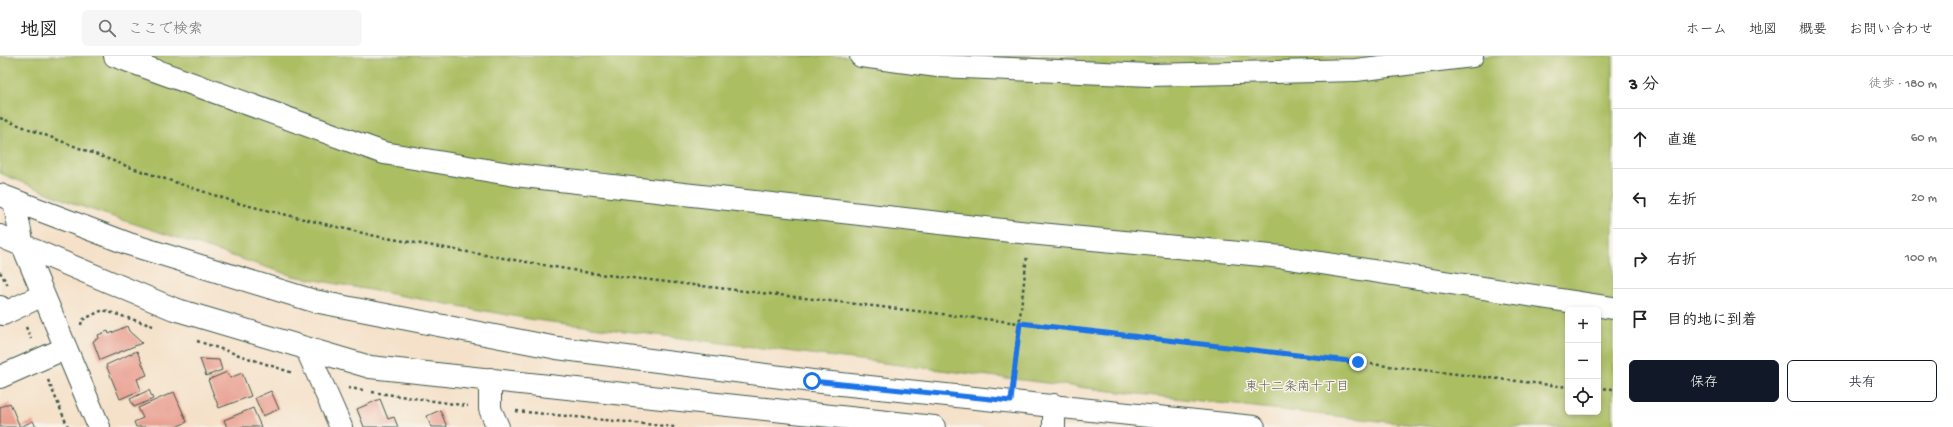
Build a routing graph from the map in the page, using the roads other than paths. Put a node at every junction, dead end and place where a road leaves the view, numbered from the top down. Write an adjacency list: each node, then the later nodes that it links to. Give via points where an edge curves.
1 (116, 56): 9 (street, via 384,153 515,175 1029,233 1282,257)
2 (862, 56): 3 (street, via 938,66 1150,75 1356,70)
3 (1472, 56)
4 (7, 198): 6 (street); 14 (street, via 129,244 314,301 557,348 812,381)
5 (0, 236): 6 (street)
6 (23, 246): 7 (street); 11 (street, via 174,309)
7 (44, 295): 8 (street, via 3,314); 10 (street)
8 (0, 307)
9 (1613, 308)
10 (66, 348): 12 (street); 16 (street)
11 (307, 350): 13 (street, via 370,367); 17 (street)
12 (0, 377)
13 (490, 379): 15 (street); 18 (street, via 490,409)
14 (1054, 405): 20 (street); 21 (street)
15 (817, 421): 19 (street)
16 (99, 427)
17 (341, 427)
18 (498, 427)
19 (934, 427)
20 (1054, 427)
21 (1254, 427)

